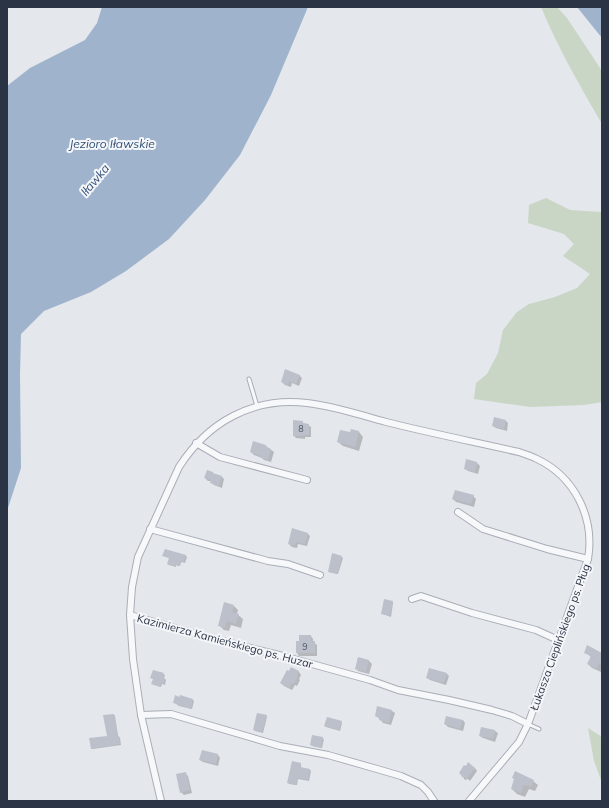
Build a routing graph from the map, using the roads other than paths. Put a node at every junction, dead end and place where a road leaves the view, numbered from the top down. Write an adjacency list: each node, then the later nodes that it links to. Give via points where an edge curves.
1 (249, 379): 2 (lane)
2 (257, 406): 3 (street, Łukasza Cieplińskiego ps. Pług, via 212,428); 7 (street, Łukasza Cieplińskiego ps. Pług, via 306,403 536,458 560,474 573,488 588,521)
3 (196, 443): 4 (street, via 220,457); 6 (street, Łukasza Cieplińskiego ps. Pług, via 178,467)
4 (307, 480)
5 (458, 512): 7 (street, via 483,529)
6 (150, 529): 8 (street); 10 (street, Łukasza Cieplińskiego ps. Pług, via 138,557)
7 (588, 559): 11 (street, Łukasza Cieplińskiego ps. Pług)
8 (320, 574)
9 (412, 599): 11 (street, via 421,596 536,630)
10 (130, 615): 12 (street, Łukasza Cieplińskiego ps. Pług); 13 (street, Kazimierza Kamieńskiego ps. Huzar, via 320,666 398,690 492,710)
11 (558, 640): 13 (street, Łukasza Cieplińskiego ps. Pług)
12 (141, 715): 15 (street, Łukasza Cieplińskiego ps. Pług); 16 (street, via 171,714 280,746 328,755 402,776 421,785)
13 (528, 724): 14 (lane); 17 (street, Łukasza Cieplińskiego ps. Pług, via 519,742)
14 (539, 729)
15 (161, 801)
16 (434, 801)
17 (469, 801)

